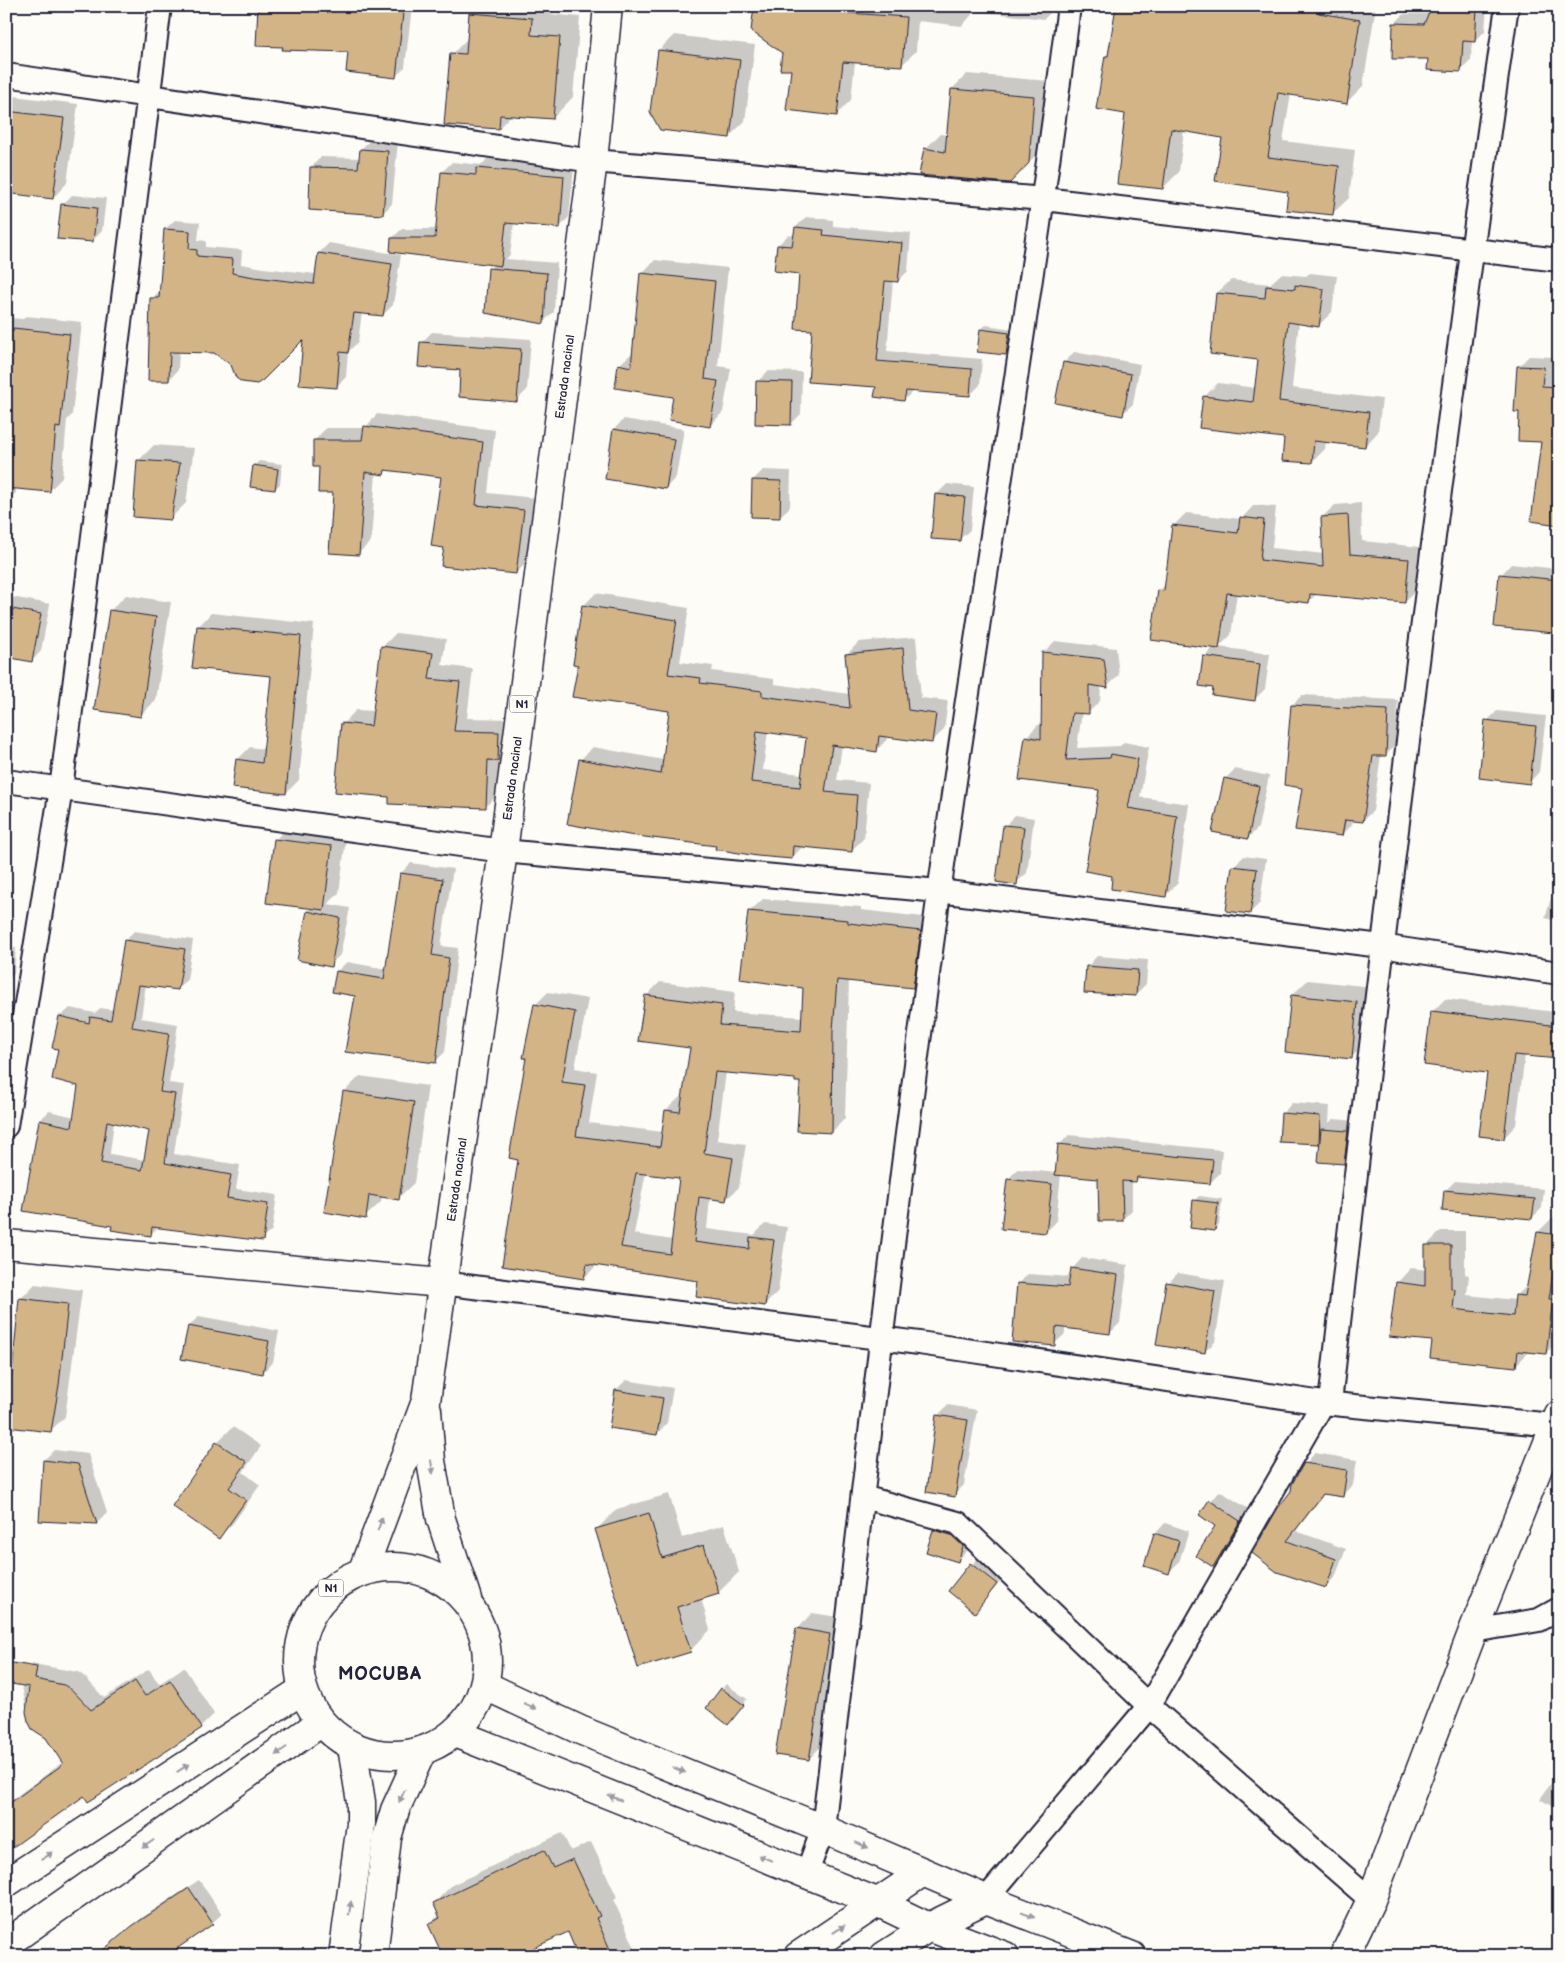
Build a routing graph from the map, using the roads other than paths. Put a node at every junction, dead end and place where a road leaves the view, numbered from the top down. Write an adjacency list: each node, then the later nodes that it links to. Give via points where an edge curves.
1 (160, 6): 6 (street)
2 (608, 6): 7 (main road, Estrada nacinal / N1)
3 (1068, 6): 8 (street)
4 (1507, 6): 9 (street)
5 (6, 75): 6 (street)
6 (148, 95): 7 (street); 12 (street)
7 (593, 161): 8 (street); 13 (main road, Estrada nacinal / N1)
8 (1044, 199): 9 (street); 14 (street)
9 (1471, 249): 10 (street); 15 (street)
10 (1559, 260)
11 (6, 781): 12 (street)
12 (61, 789): 13 (street); 17 (street)
13 (502, 851): 14 (street); 19 (main road, Estrada nacinal / N1)
14 (939, 891): 15 (street); 20 (street)
15 (1381, 946): 16 (street); 22 (street)
16 (1559, 973)
17 (6, 1126)
18 (6, 1244): 19 (main road)
19 (442, 1283): 20 (street); 21 (main road, Estrada nacinal / N1)
20 (881, 1338): 22 (street); 24 (street)
21 (426, 1401): 25 (main road, N1, one-way to 21); 26 (main road, N1, one-way to 26, via 431,1461 441,1520)
22 (1326, 1403): 23 (street); 31 (street)
23 (1556, 1420): 28 (main road)
24 (863, 1497): 31 (street, via 958,1524); 36 (street)
25 (363, 1570): 26 (main road, N1, via 400,1566 428,1573 437,1576); 30 (main road, N1, via 331,1588 308,1618 298,1654)
26 (466, 1599): 29 (main road, N1, via 487,1640)
27 (1559, 1609): 28 (street, via 1539,1620)
28 (1473, 1631): 41 (main road)
29 (486, 1686): 33 (main road, N1, via 474,1712); 36 (main road, one-way to 36, via 580,1730)
30 (302, 1690): 32 (main road, N1); 39 (main road, one-way to 30)
31 (1149, 1706): 40 (street); 41 (street)
32 (320, 1722): 34 (main road, N1); 44 (main road, one-way to 44)
33 (455, 1734): 35 (main road, N1); 38 (main road, one-way to 33)
34 (352, 1747): 35 (main road, N1, via 375,1754 399,1756); 45 (main road, one-way to 34, via 361,1824 361,1802)
35 (422, 1751): 46 (main road, one-way to 46, via 395,1810 387,1838)
36 (823, 1829): 37 (main road, one-way to 37); 38 (street)
37 (923, 1872): 40 (main road); 42 (main road)
38 (806, 1874): 42 (main road)
39 (6, 1883)
40 (986, 1899): 43 (main road); 50 (main road, one-way to 50)
41 (1370, 1900): 51 (main road)
42 (879, 1903): 43 (main road); 47 (main road, one-way to 42)
43 (929, 1927): 48 (main road); 49 (main road)
44 (6, 1944)
45 (343, 1956)
46 (373, 1956)
47 (798, 1956)
48 (884, 1956)
49 (1005, 1956)
50 (1132, 1956)
51 (1344, 1956)

